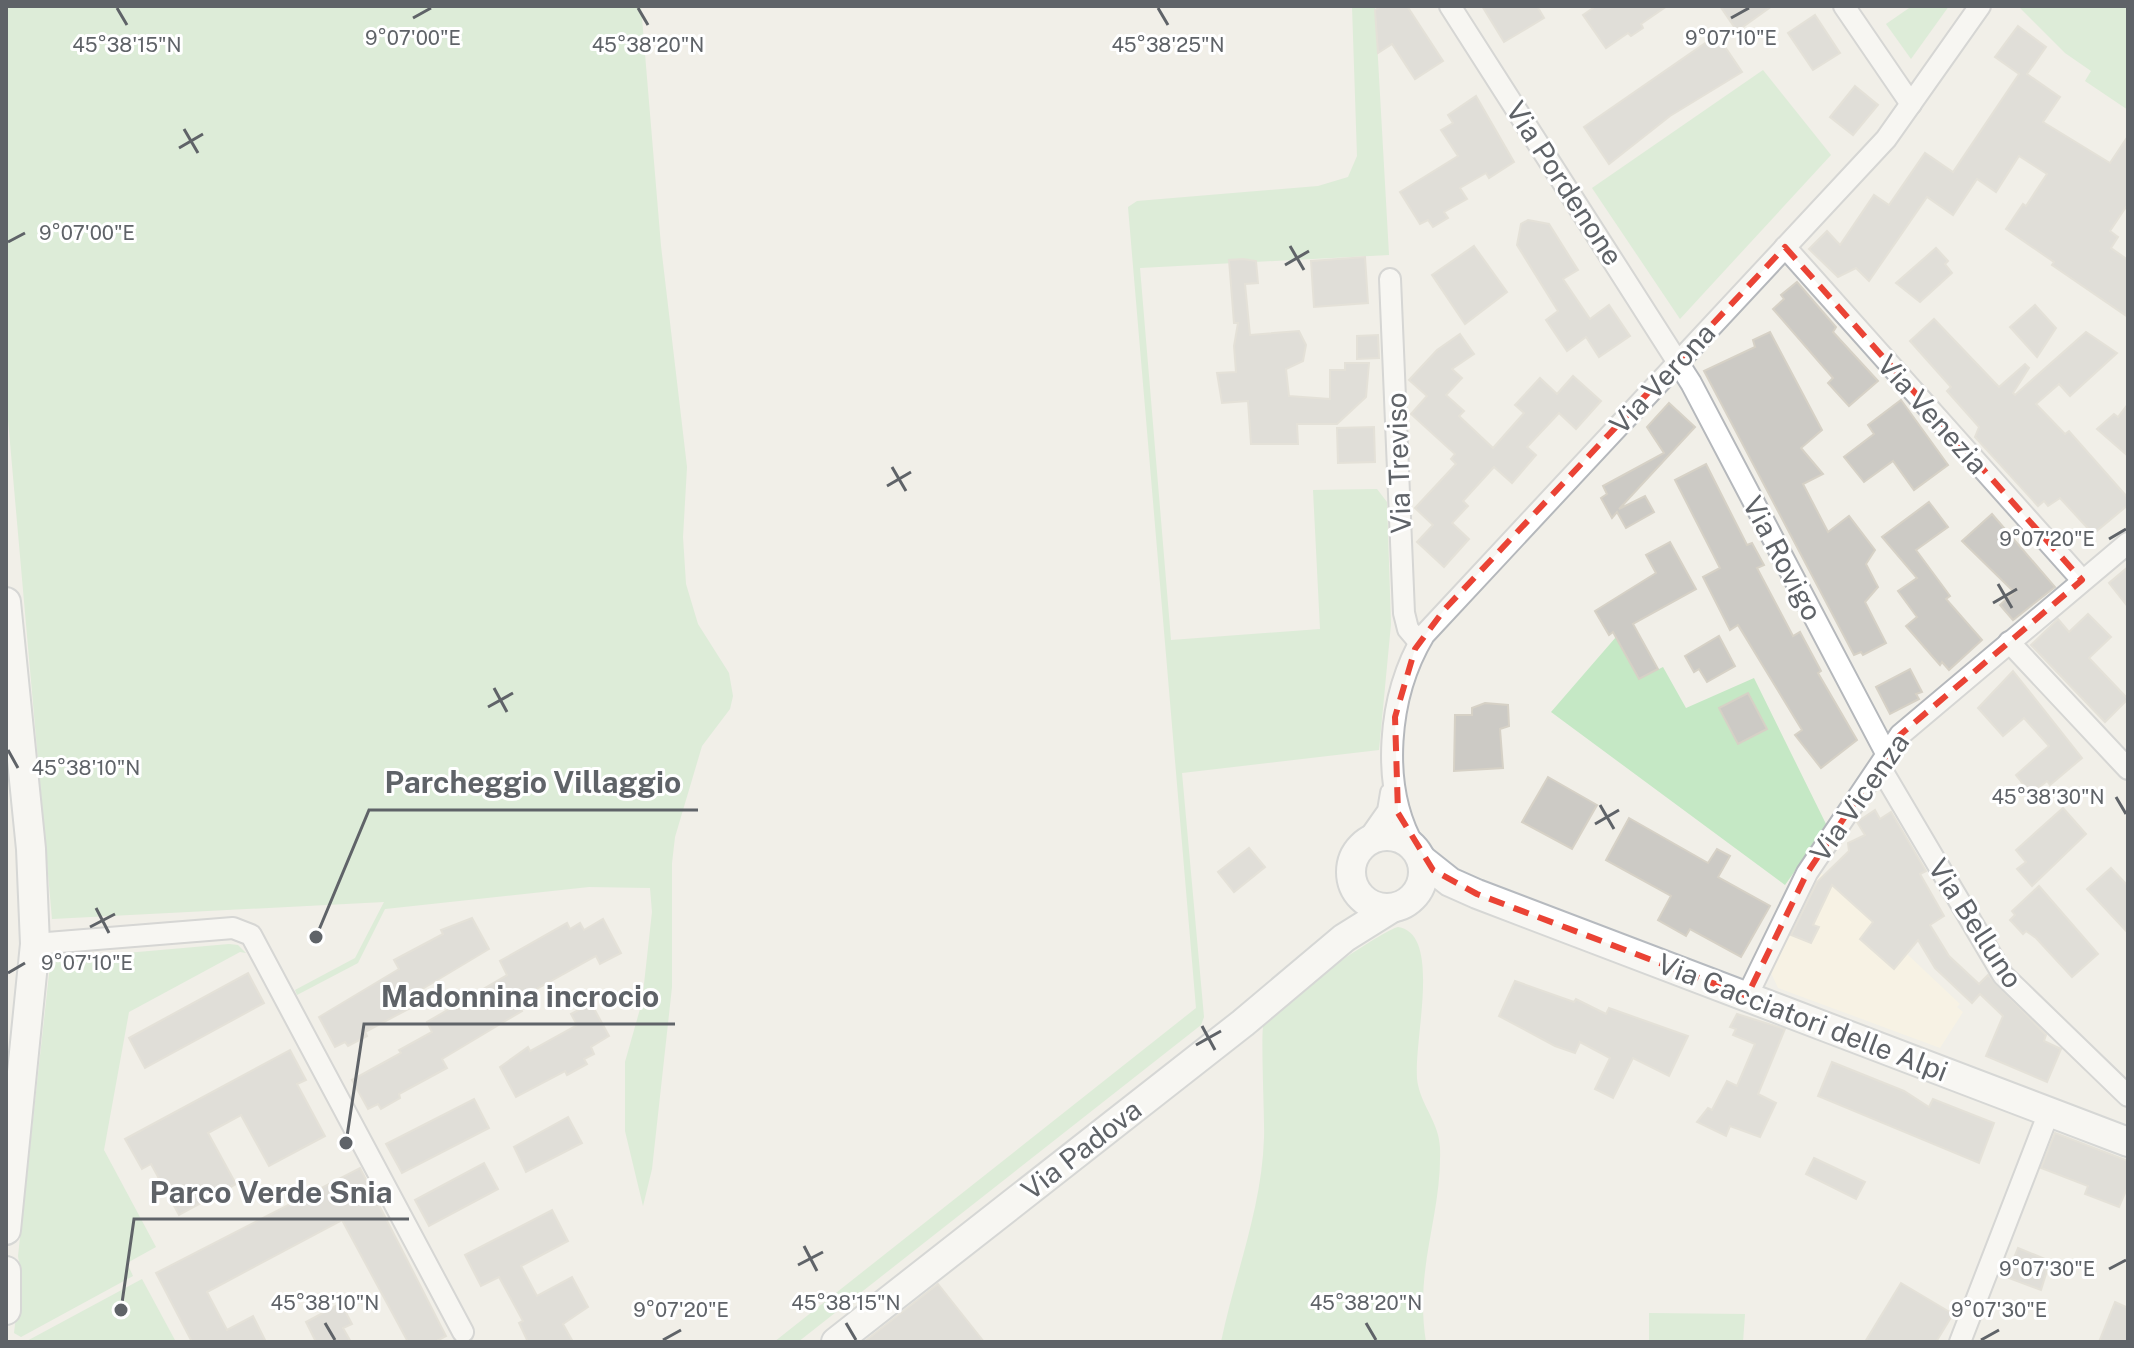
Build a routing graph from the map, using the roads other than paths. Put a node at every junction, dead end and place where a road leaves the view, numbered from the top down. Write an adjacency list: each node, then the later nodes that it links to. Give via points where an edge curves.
1 (1450, 6): 7 (street, Via Pordenone)
2 (1844, 6): 4 (street)
3 (1980, 6): 4 (street, Via Verona)
4 (1911, 104): 5 (street, Via Verona, via 1886,139)
5 (1785, 247): 7 (street, Via Verona); 9 (street, Via Venezia)
6 (1390, 279): 11 (street, Via Treviso, via 1404,613 1410,634)
7 (1676, 363): 11 (street, Via Verona); 13 (street, Via Rovigo)
8 (2128, 543): 9 (street, Via Vicenza)
9 (2082, 580): 12 (street, Via Vicenza)
10 (6, 602): 21 (street, via 31,849)
11 (1419, 642): 14 (street, Via Verona, via 1397,705)
12 (2009, 642): 13 (street, Via Vicenza, via 1909,726); 15 (street)
13 (1883, 761): 23 (street, Via Vicenza, via 1807,873); 24 (street, Via Belluno, via 2003,975)
14 (1395, 769): 16 (street, Via Verona, via 1388,811); 17 (street, Via Verona, via 1398,813)
15 (2128, 769)
16 (1367, 841): 17 (street, Via Cacciatori delle Alpi, via 1394,836); 18 (street, via 1354,857)
17 (1418, 853): 19 (street, Via Cacciatori delle Alpi, via 1450,882); 20 (street, via 1423,879)
18 (1351, 877): 20 (street, via 1366,901); 22 (street, Via Padova, via 1343,918)
19 (1477, 894): 20 (street, Via Cacciatori delle Alpi, via 1440,891); 23 (street, Via Cacciatori delle Alpi)
20 (1401, 904): 22 (street, Via Padova, via 1361,925)
21 (35, 944): 27 (street); 30 (street, via 233,928 251,935)
22 (1325, 954): 31 (street, Via Padova)
23 (1747, 996): 25 (street, Via Cacciatori delle Alpi)
24 (2128, 1096)
25 (2049, 1112): 26 (street, Via Cacciatori delle Alpi); 32 (street)
26 (2128, 1142)
27 (6, 1230)
28 (6, 1271): 29 (street)
29 (6, 1310)
30 (463, 1332)
31 (836, 1342)
32 (1960, 1342)

